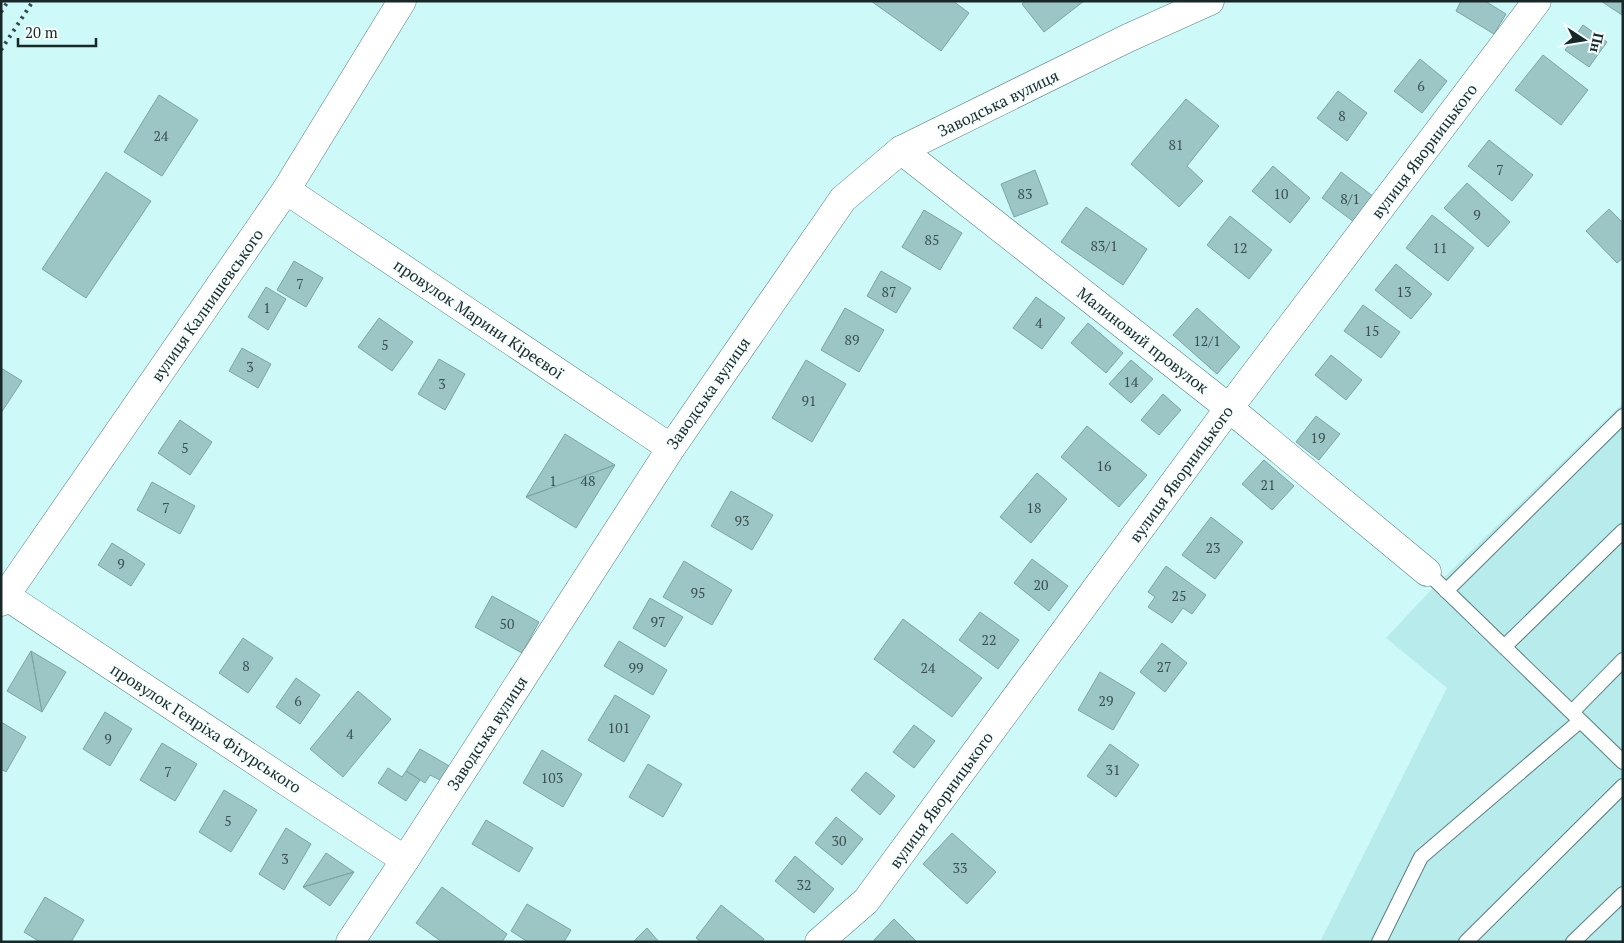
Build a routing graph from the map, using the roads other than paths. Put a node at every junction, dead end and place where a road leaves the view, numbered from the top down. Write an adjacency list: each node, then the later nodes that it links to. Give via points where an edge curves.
1 (402, 1): 5 (street, вулиця Калнишевського)
2 (1210, 1): 4 (street, Заводська вулиця)
3 (1538, 1): 6 (street, вулиця Яворницького)
4 (901, 150): 6 (street, Малиновий провулок); 8 (street, Заводська вулиця, via 842,199)
5 (286, 190): 8 (street, провулок Марини Кіреєвої); 11 (street, вулиця Калнишевського)
6 (1229, 408): 10 (street, Малиновий провулок); 20 (street, вулиця Яворницького, via 866,901)
7 (1623, 416): 10 (lane)
8 (671, 448): 17 (street, Заводська вулиця)
9 (1623, 531): 12 (lane)
10 (1437, 582): 12 (lane)
11 (3, 599): 17 (street, провулок Генріха Фігурського)
12 (1504, 647): 14 (lane)
13 (1623, 660): 14 (lane)
14 (1576, 716): 15 (lane); 21 (lane, via 1421,857)
15 (1623, 762)
16 (1623, 786): 22 (lane)
17 (406, 860): 19 (street, Заводська вулиця)
18 (1623, 894): 23 (lane)
19 (350, 942)
20 (819, 942)
21 (1379, 942)
22 (1466, 942)
23 (1574, 942)

